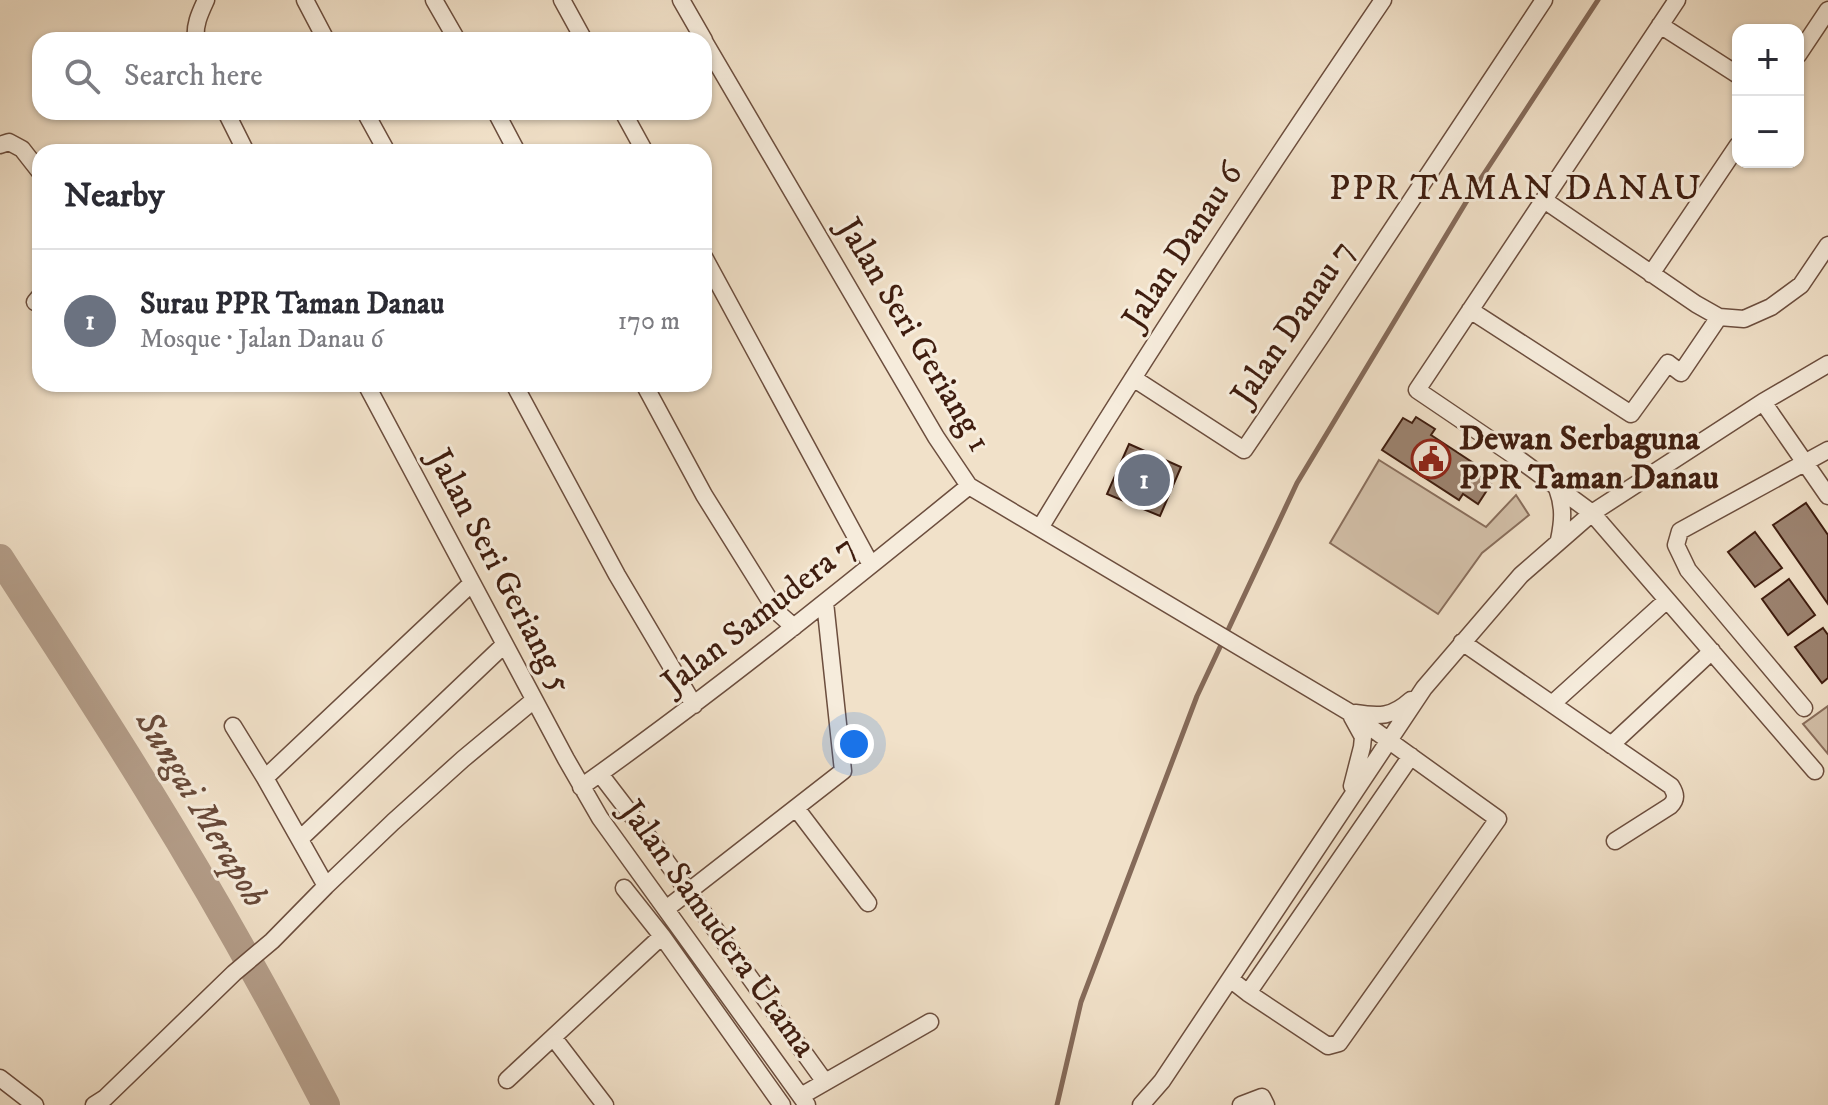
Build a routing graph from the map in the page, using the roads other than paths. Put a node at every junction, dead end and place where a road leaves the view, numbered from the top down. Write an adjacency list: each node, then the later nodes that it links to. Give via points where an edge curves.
1 (206, 0): 11 (street)
2 (305, 0): 12 (street)
3 (434, 0): 13 (street)
4 (562, 0): 14 (street)
5 (681, 0): 15 (street, Jalan Seri Geriang 1)
6 (1383, 0): 37 (street, Jalan Danau 6)
7 (1544, 0): 37 (street, Jalan Danau 7, via 1244,450)
8 (1677, 0): 10 (street)
9 (1828, 10): 16 (street)
10 (1660, 25): 18 (street); 30 (street)
11 (195, 32)
12 (322, 32)
13 (452, 32)
14 (580, 32)
15 (699, 32)
16 (1804, 46)
17 (712, 54): 44 (street, Jalan Seri Geriang 1)
18 (1732, 71)
19 (230, 120): 23 (street)
20 (369, 120): 24 (street)
21 (500, 120): 25 (street)
22 (627, 120): 26 (street)
23 (242, 144)
24 (383, 144)
25 (513, 144)
26 (641, 144)
27 (0, 145): 29 (street, via 9,142)
28 (1732, 154): 33 (street)
29 (32, 162)
30 (1544, 200): 33 (street); 34 (street)
31 (1828, 245): 35 (street, via 1801,285 1771,307 1744,319)
32 (712, 272): 50 (street)
33 (1651, 274): 35 (street)
34 (1470, 310): 35 (street, via 1631,414 1668,363 1681,373); 45 (street, via 1417,390)
35 (1719, 317)
36 (1828, 364): 41 (street)
37 (1133, 378): 48 (street, Jalan Danau 6)
38 (370, 392): 51 (street, Jalan Seri Geriang 5)
39 (518, 392): 61 (street)
40 (648, 392): 54 (street, via 712,508 777,612)
41 (1763, 402): 43 (street); 47 (street)
42 (1828, 450): 43 (street)
43 (1805, 462): 46 (street); 62 (street, via 1680,531 1676,545 1688,570)
44 (969, 486): 48 (street, Jalan Seri Geriang 1); 50 (street, Jalan Samudera 7)
45 (1557, 488): 47 (street); 49 (street, via 1564,516)
46 (1828, 496)
47 (1592, 513): 49 (street); 52 (street)
48 (1040, 528): 63 (street, Jalan Seri Geriang 1)
49 (1559, 540): 55 (street)
50 (871, 565): 53 (street, Jalan Samudera 7)
51 (472, 583): 56 (street, Jalan Seri Geriang 5); 70 (street)
52 (1667, 600): 57 (street); 60 (street)
53 (825, 602): 54 (street, Jalan Samudera 7); 73 (street, via 843,771)
54 (794, 627): 61 (street, Jalan Samudera 7)
55 (1462, 642): 58 (street); 60 (street)
56 (504, 645): 59 (street, Jalan Seri Geriang 5); 74 (street)
57 (1712, 651): 66 (street); 68 (street)
58 (1424, 688): 63 (street, via 1389,714); 65 (street)
59 (534, 700): 71 (street, Jalan Seri Geriang 5); 78 (street)
60 (1552, 704): 66 (street)
61 (694, 705): 69 (street, Jalan Samudera 7)
62 (1804, 708)
63 (1349, 712): 65 (street, Jalan Seri Geriang 1); 72 (street, via 1363,737)
64 (233, 726): 70 (street)
65 (1389, 741): 67 (street, Jalan Seri Geriang 1); 72 (street)
66 (1611, 745): 75 (street, via 1676,793 1670,806)
67 (1411, 756): 77 (street); 85 (street, Jalan Seri Geriang 1, via 1498,819 1339,1043 1328,1046)
68 (1815, 771)
69 (600, 774): 71 (street, Jalan Samudera 7); 80 (street)
70 (265, 778): 74 (street)
71 (581, 787): 82 (street, Jalan Samudera Utama)
72 (1348, 799): 76 (street)
73 (796, 808): 80 (street); 81 (street)
74 (300, 839): 78 (street)
75 (1615, 841)
76 (1313, 857): 77 (street); 84 (street)
77 (1333, 869): 85 (street)
78 (326, 886): 94 (street)
79 (624, 888): 83 (street, Jalan Samudera Utama)
80 (688, 892): 82 (street); 90 (street)
81 (868, 903)
82 (666, 909): 91 (street, Jalan Samudera Utama)
83 (662, 936): 87 (street); 92 (street, Jalan Samudera Utama)
84 (1230, 979): 85 (street); 96 (street)
85 (1248, 993)
86 (930, 1022): 90 (street)
87 (553, 1037): 89 (street); 95 (street)
88 (0, 1078): 93 (street)
89 (507, 1080)
90 (825, 1082): 91 (street)
91 (804, 1101)
92 (780, 1104)
93 (35, 1105)
94 (94, 1105)
95 (605, 1105)
96 (1141, 1105)
97 (1241, 1105): 98 (street, via 1262,1097)
98 (1266, 1105)

